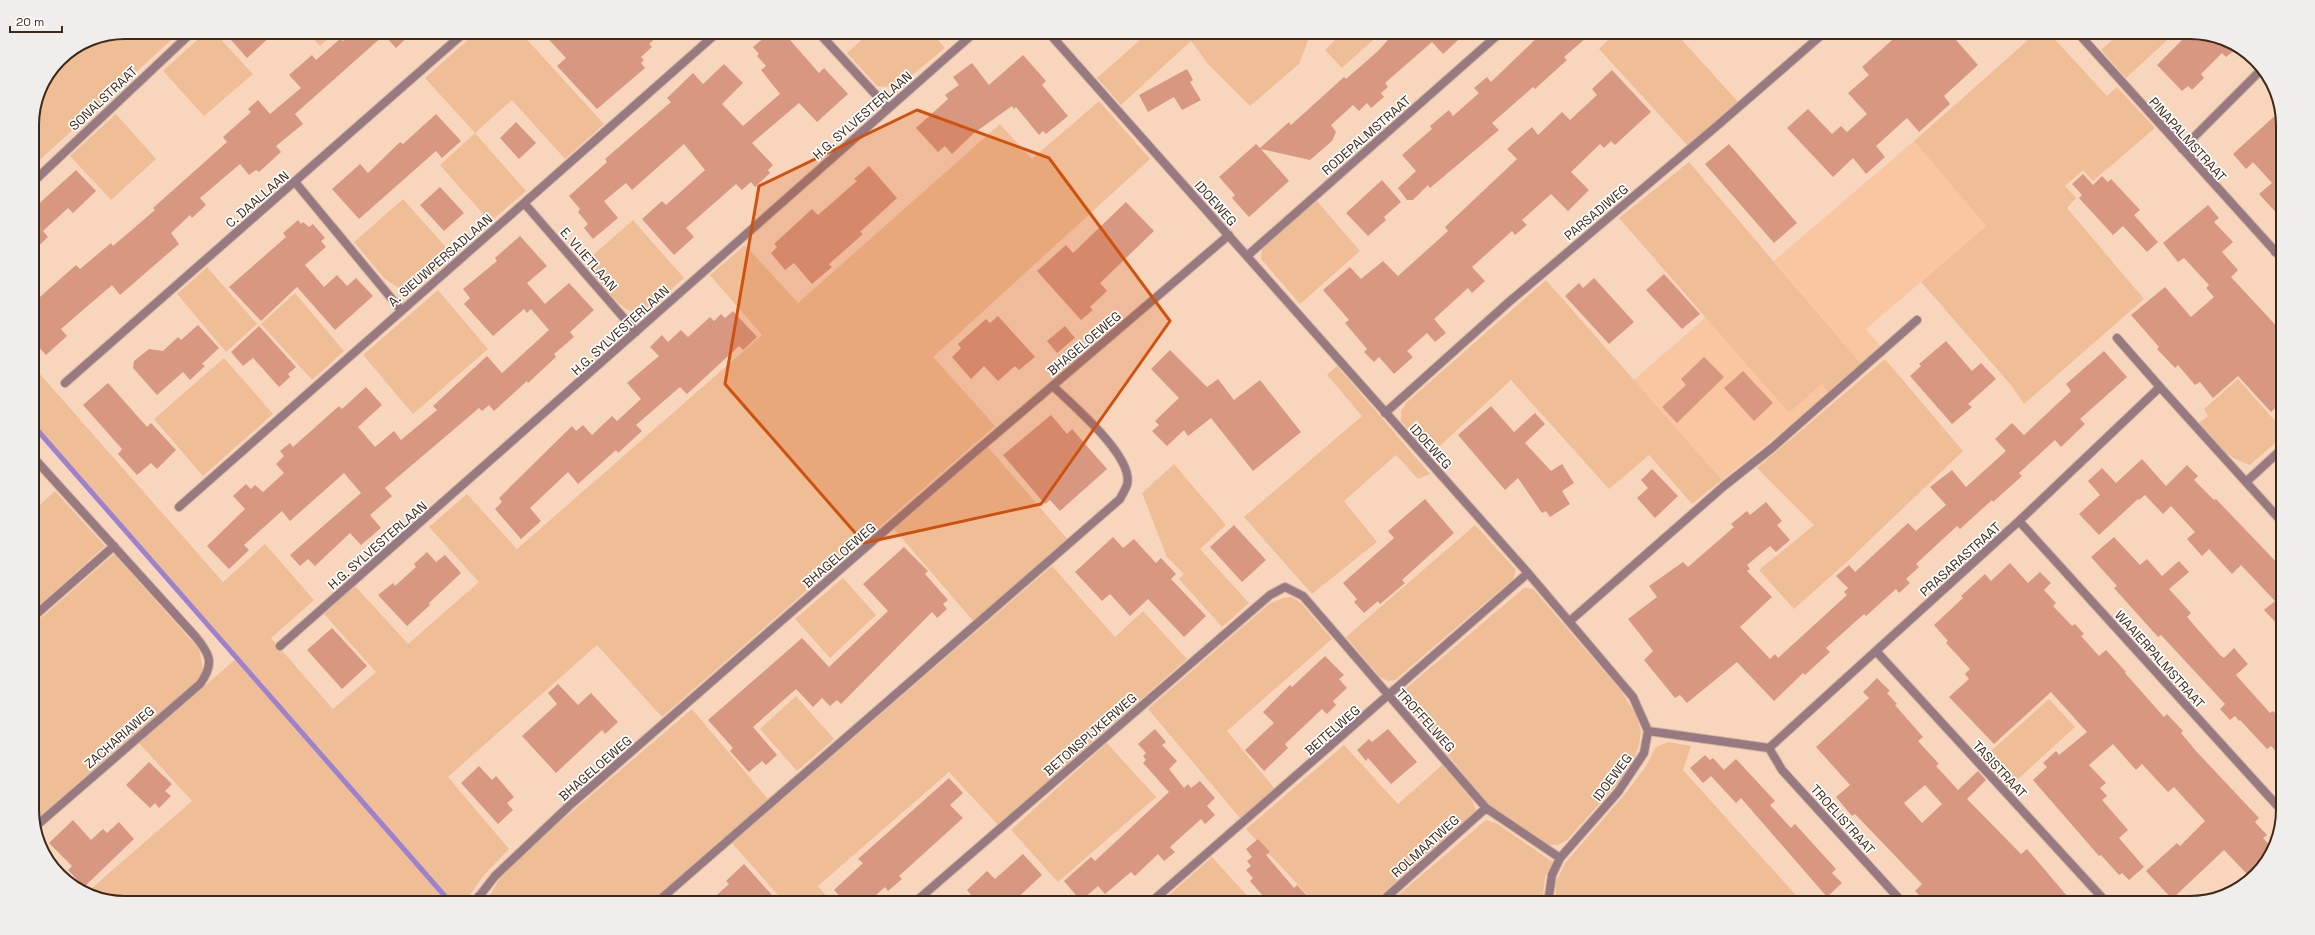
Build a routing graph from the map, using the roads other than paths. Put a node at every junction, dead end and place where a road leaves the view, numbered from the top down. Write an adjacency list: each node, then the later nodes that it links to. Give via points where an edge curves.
1 (185, 39): 13 (street, SONALSTRAAT)
2 (457, 39): 14 (street, C. DAALLAAN)
3 (710, 39): 15 (street, A. SIEUWPERSADLAAN)
4 (824, 39): 11 (street)
5 (967, 39): 11 (street, H.G. SYLVESTERLAAN)
6 (1054, 39): 16 (street, IDOEWEG)
7 (1492, 39): 18 (street, RODEPALMSTRAAT)
8 (1817, 39): 26 (street, PARSADIWEG, via 1510,301)
9 (2083, 39): 12 (street, PINAPALMSTRAAT)
10 (2258, 73): 12 (street)
11 (888, 108): 21 (street, H.G. SYLVESTERLAAN)
12 (2182, 149): 17 (street, PINAPALMSTRAAT)
13 (39, 176)
14 (294, 182): 19 (street); 23 (street, C. DAALLAAN)
15 (524, 203): 19 (street, A. SIEUWPERSADLAAN); 21 (street, E. VLIETLAAN)
16 (1229, 235): 18 (street, IDOEWEG); 24 (street, BHAGELOEWEG)
17 (2275, 252)
18 (1247, 256): 26 (street, IDOEWEG)
19 (401, 310): 30 (street, A. SIEUWPERSADLAAN)
20 (1917, 320): 37 (street)
21 (636, 332): 38 (street, H.G. SYLVESTERLAAN)
22 (2117, 338): 25 (street)
23 (65, 383)
24 (1053, 386): 47 (street, BHAGELOEWEG, via 569,806 500,871); 48 (street, via 1109,441 1123,462 1127,484 1120,499)
25 (2160, 387): 29 (street); 32 (street, PRASARASTRAAT)
26 (1386, 414): 34 (street, IDOEWEG)
27 (2276, 454): 29 (street)
28 (39, 464): 33 (street)
29 (2246, 482): 31 (street)
30 (179, 507)
31 (2276, 514)
32 (2019, 521): 39 (street, PRASARASTRAAT); 43 (street, WAAIERPALMSTRAAT)
33 (114, 546): 36 (street); 45 (street, ZACHARIAWEG, via 206,649 210,661 200,684)
34 (1528, 574): 37 (street, IDOEWEG); 40 (street, BEITELWEG)
35 (1285, 586): 40 (street, TROFFELWEG, via 1303,596); 49 (street, BETONSPIJKERWEG, via 1270,595)
36 (39, 612)
37 (1570, 620): 41 (street, IDOEWEG, via 1633,697)
38 (280, 646)
39 (1876, 651): 42 (street, PRASARASTRAAT); 54 (street, TASISTRAAT)
40 (1388, 696): 44 (street, TROFFELWEG, via 1473,790); 50 (street, BEITELWEG)
41 (1648, 731): 42 (street); 46 (street, IDOEWEG, via 1644,753 1632,774)
42 (1769, 748): 53 (street, TROELISTRAAT, via 1782,770)
43 (2276, 804)
44 (1486, 808): 46 (street, TROFFELWEG); 51 (street, ROLMAATWEG)
45 (40, 822)
46 (1560, 858): 52 (street, IDOEWEG, via 1552,875)
47 (482, 896)
48 (664, 896)
49 (922, 896)
50 (1158, 896)
51 (1388, 896)
52 (1549, 896)
53 (1897, 896)
54 (2101, 896)

